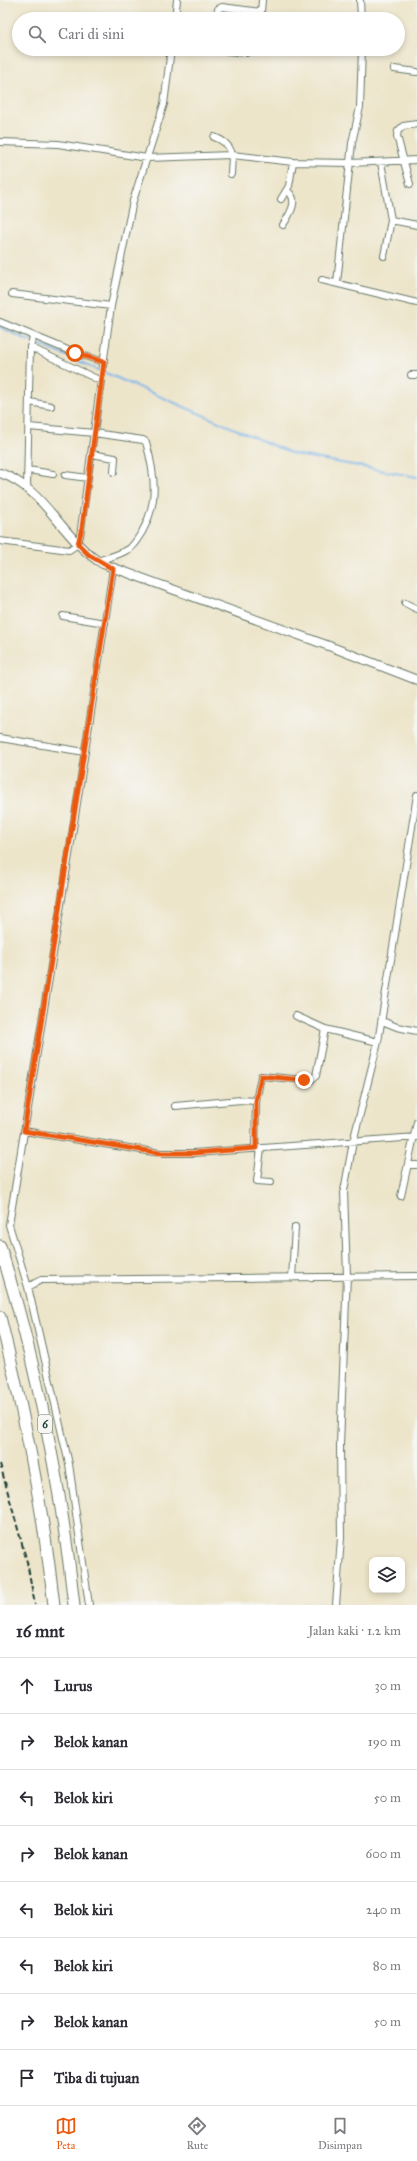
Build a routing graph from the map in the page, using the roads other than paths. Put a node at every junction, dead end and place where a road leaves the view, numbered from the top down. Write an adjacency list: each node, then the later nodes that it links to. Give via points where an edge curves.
1 (177, 0): 4 (street)
2 (262, 0): 6 (street)
3 (360, 0): 7 (street)
4 (176, 12)
5 (217, 12): 6 (street, via 222,6)
6 (261, 12)
7 (361, 12)
8 (170, 56): 16 (street, via 164,104)
9 (362, 56): 21 (street, via 360,106)
10 (394, 68): 11 (street)
11 (417, 72)
12 (417, 124): 17 (street, via 403,126 398,131 398,143)
13 (214, 137): 15 (street, via 223,141)
14 (0, 142): 16 (street, via 58,144)
15 (232, 155): 16 (street); 19 (street); 22 (street)
16 (147, 158): 34 (street, via 133,201)
17 (403, 160): 18 (street); 20 (street); 23 (street)
18 (417, 160)
19 (293, 162): 21 (street); 24 (street)
20 (380, 162): 21 (street); 26 (street)
21 (350, 163): 31 (street)
22 (231, 174)
23 (410, 184)
24 (287, 191): 25 (street); 27 (street, via 294,199)
25 (281, 199)
26 (391, 220): 28 (street); 29 (street)
27 (283, 225)
28 (417, 225)
29 (384, 256)
30 (322, 280): 31 (street)
31 (337, 283): 33 (street)
32 (12, 294): 34 (street)
33 (417, 302)
34 (111, 306): 37 (street)
35 (0, 322): 36 (street)
36 (31, 342): 37 (street); 38 (street); 39 (street)
37 (104, 362): 38 (street)
38 (101, 379): 42 (street)
39 (30, 402): 40 (street); 41 (street)
40 (51, 406)
41 (29, 428): 42 (street); 44 (street)
42 (94, 433): 43 (street); 53 (street, via 146,442 154,493 154,504 150,514 132,546)
43 (91, 454): 45 (street, via 115,458); 49 (street)
44 (28, 470): 47 (street); 50 (street)
45 (114, 472)
46 (0, 473): 50 (main road)
47 (53, 474)
48 (65, 475): 49 (street)
49 (88, 478): 52 (street)
50 (28, 488): 52 (main road)
51 (0, 540): 52 (street, via 58,550 72,549)
52 (78, 544): 53 (main road)
53 (97, 561): 54 (main road)
54 (113, 569): 58 (street); 59 (main road)
55 (405, 603): 56 (street)
56 (417, 609)
57 (63, 616): 58 (street)
58 (104, 623): 61 (street)
59 (417, 680)
60 (0, 738): 61 (street)
61 (85, 752): 71 (street)
62 (417, 795): 64 (street)
63 (296, 1016): 65 (street)
64 (382, 1021): 66 (street, via 397,1028); 67 (street)
65 (325, 1029): 67 (street); 68 (street, via 314,1079 261,1076)
66 (417, 1031)
67 (378, 1042): 73 (street)
68 (256, 1101): 69 (street); 74 (street)
69 (175, 1106)
70 (417, 1122): 72 (street)
71 (24, 1131): 74 (street, via 164,1153); 84 (street, via 9,1225)
72 (415, 1137): 73 (street); 75 (street)
73 (353, 1142): 74 (street); 81 (street, via 344,1191)
74 (258, 1148): 77 (street, via 257,1181)
75 (408, 1165): 76 (street); 78 (street)
76 (417, 1165)
77 (271, 1182)
78 (401, 1196)
79 (294, 1227): 83 (street)
80 (0, 1246): 87 (highway, 6, via 32,1368 52,1458)
81 (347, 1276): 82 (street); 83 (street); 89 (street, via 340,1444 341,1538)
82 (417, 1276)
83 (292, 1278): 84 (street, via 41,1280)
84 (28, 1286): 88 (street, via 69,1464)
85 (0, 1317): 86 (highway, 6, via 32,1454)
86 (54, 1605)
87 (74, 1605)
88 (89, 1605)
89 (336, 1605)

